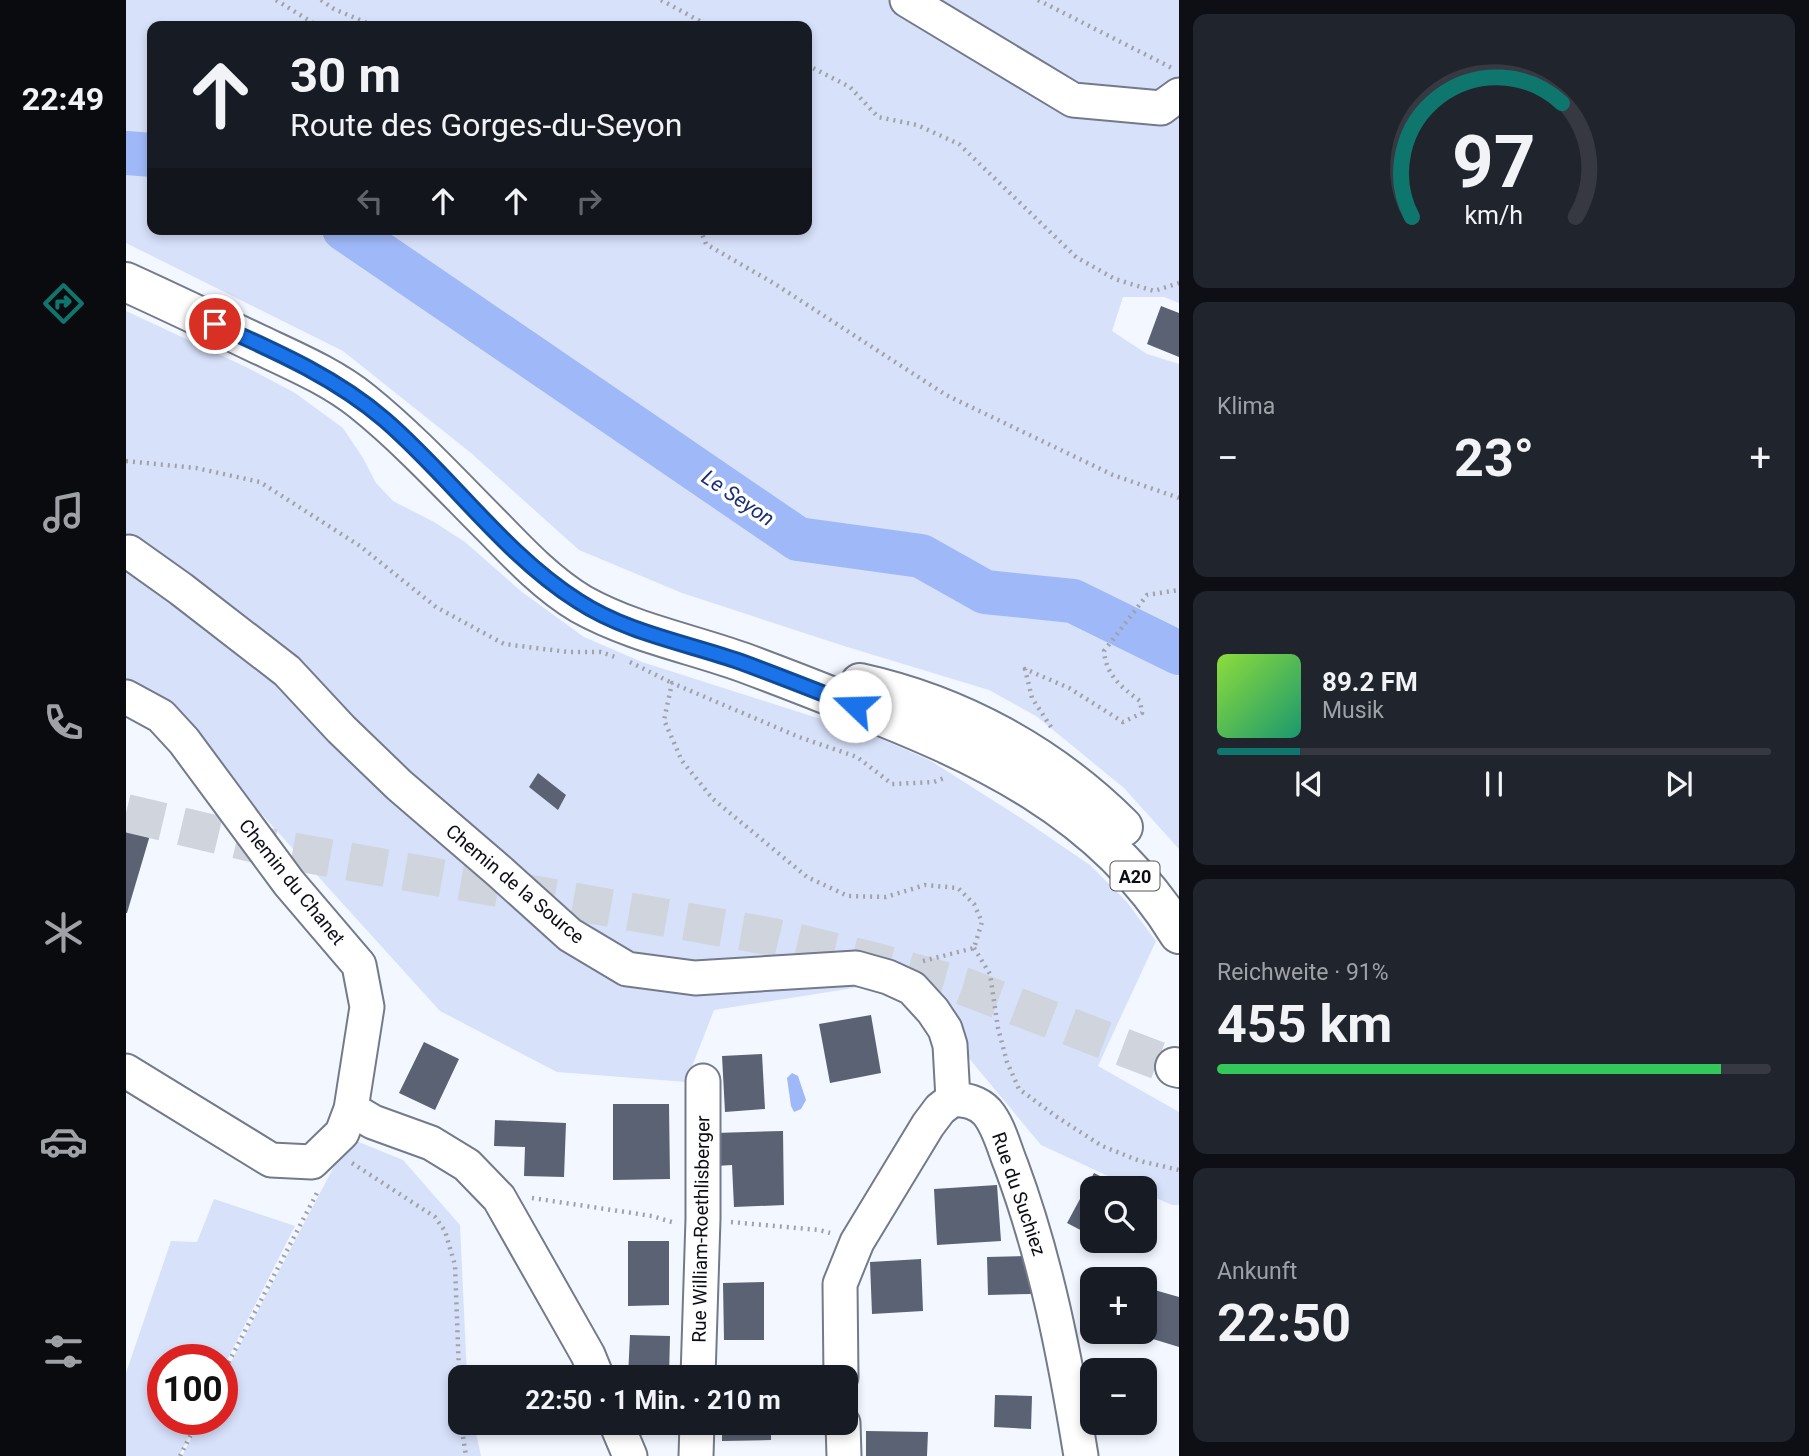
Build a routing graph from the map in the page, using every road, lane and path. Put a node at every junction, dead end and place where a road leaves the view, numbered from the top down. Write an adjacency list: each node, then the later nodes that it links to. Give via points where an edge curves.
1 (276, 0): 6 (path)
2 (321, 0): 7 (path)
3 (661, 0): 8 (path)
4 (907, 0): 11 (street, via 1073,100 1161,108)
5 (1038, 0): 10 (path)
6 (310, 21)
7 (364, 21)
8 (700, 21)
9 (812, 68): 14 (path, via 850,87 878,117 917,125 959,144 1076,257 1115,279 1154,291)
10 (1179, 71)
11 (1179, 95)
12 (703, 235): 16 (path, via 706,244 946,395 1113,475)
13 (126, 282): 19 (highway, A20, via 310,369 359,399 525,558 579,603 623,624)
14 (1179, 283)
15 (126, 461): 20 (path, via 196,468 260,482 360,546 436,607 504,644 601,652)
16 (1179, 498)
17 (126, 553): 27 (street, Chemin de la Source, via 287,671 398,785 570,935 627,969 695,978 856,968)
18 (1179, 590): 22 (path, via 1147,595 1104,651 1105,664 1119,687 1140,701 1142,713 1123,722 1069,688 1025,669 1032,698)
19 (741, 662): 24 (highway, via 867,684 939,707 1016,743 1076,785); 25 (highway, A20, via 948,743 1021,781 1083,824 1146,888)
20 (672, 683): 23 (path, via 857,757 892,784 934,782); 26 (path, via 664,720 682,761 713,799 807,877 848,896 886,897 925,885 958,888 974,904 982,922)
21 (126, 697): 31 (street, Chemin du Chanet, via 161,716 184,741 289,883 359,965 367,1007)
22 (1057, 736)
23 (956, 774)
24 (1179, 887)
25 (1179, 934)
26 (974, 948): 27 (path, via 918,962); 33 (path, via 990,974 998,1028 1020,1089 1102,1146)
27 (912, 988): 30 (street, Chemin de la Source, via 945,1029)
28 (126, 1071): 32 (street, via 271,1160)
29 (703, 1081): 35 (street, Rue William-Roethlisberger)
30 (953, 1099): 36 (street, via 928,1125); 52 (street, Rue du Suchiez, via 971,1101 988,1112 1020,1190 1064,1355)
31 (351, 1109): 32 (street, Chemin du Chanet, via 342,1133); 34 (street, via 430,1143 467,1165)
32 (320, 1154): 37 (path, via 327,1176); 38 (path, via 378,1181 435,1217 445,1231 455,1265)
33 (1179, 1170)
34 (499, 1198): 35 (path, via 522,1197); 39 (street)
35 (702, 1225): 36 (path, via 819,1230); 40 (street, Rue William-Roethlisberger)
36 (857, 1242): 41 (street, via 840,1284)
37 (238, 1345)
38 (459, 1365)
39 (592, 1365)
40 (698, 1365)
41 (841, 1365)
42 (191, 1435): 47 (path)
43 (463, 1435): 48 (path)
44 (621, 1435): 49 (street)
45 (696, 1435): 50 (street)
46 (843, 1435): 51 (street)
47 (180, 1456)
48 (466, 1456)
49 (630, 1456)
50 (696, 1456)
51 (844, 1456)
52 (1081, 1456)

